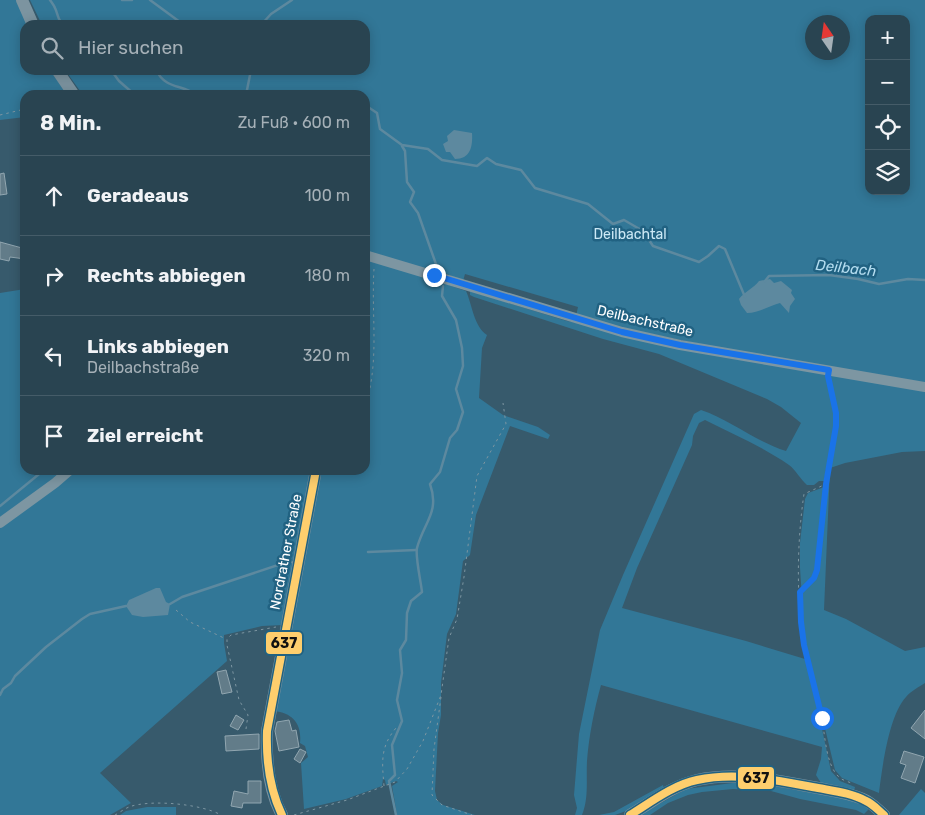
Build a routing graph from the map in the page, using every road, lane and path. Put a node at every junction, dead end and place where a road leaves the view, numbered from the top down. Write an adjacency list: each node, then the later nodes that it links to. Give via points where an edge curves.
1 (22, 0): 2 (main road)
2 (31, 20)
3 (60, 75): 4 (main road)
4 (71, 90)
5 (20, 110): 6 (path)
6 (0, 115)
7 (370, 256): 8 (street, Deilbachstraße)
8 (376, 258): 9 (street, Deilbachstraße, via 622,332); 11 (path, via 373,284 375,353)
9 (829, 370): 10 (street, Deilbachstraße); 15 (path, via 836,426)
10 (925, 387)
11 (370, 393)
12 (503, 403): 21 (path, via 506,424 477,476 464,576 449,638)
13 (64, 475): 16 (street)
14 (315, 475): 19 (main road, Nordrather Straße)
15 (826, 484): 17 (path, via 817,570 814,578); 17 (path, via 804,494 798,543)
16 (0, 523)
17 (800, 592): 24 (path, via 804,645 831,763 837,776)
18 (176, 610): 20 (path, via 190,622)
19 (286, 630): 20 (path, via 270,627 231,635); 28 (main road, Nordrather Straße, via 266,750 273,793)
20 (227, 639): 23 (path, via 239,700 248,715)
21 (441, 695): 25 (path, via 423,741 407,769 395,782); 30 (path, via 432,795 442,805)
22 (396, 728): 25 (path, via 382,751)
23 (246, 730)
24 (854, 784)
25 (384, 787): 29 (path)
26 (115, 815): 27 (path, via 130,807 156,803 191,806)
27 (221, 815)
28 (282, 815)
29 (294, 815)
30 (472, 815)
31 (630, 815): 32 (main road, via 684,784 734,777 848,794 863,799)
32 (884, 815)

